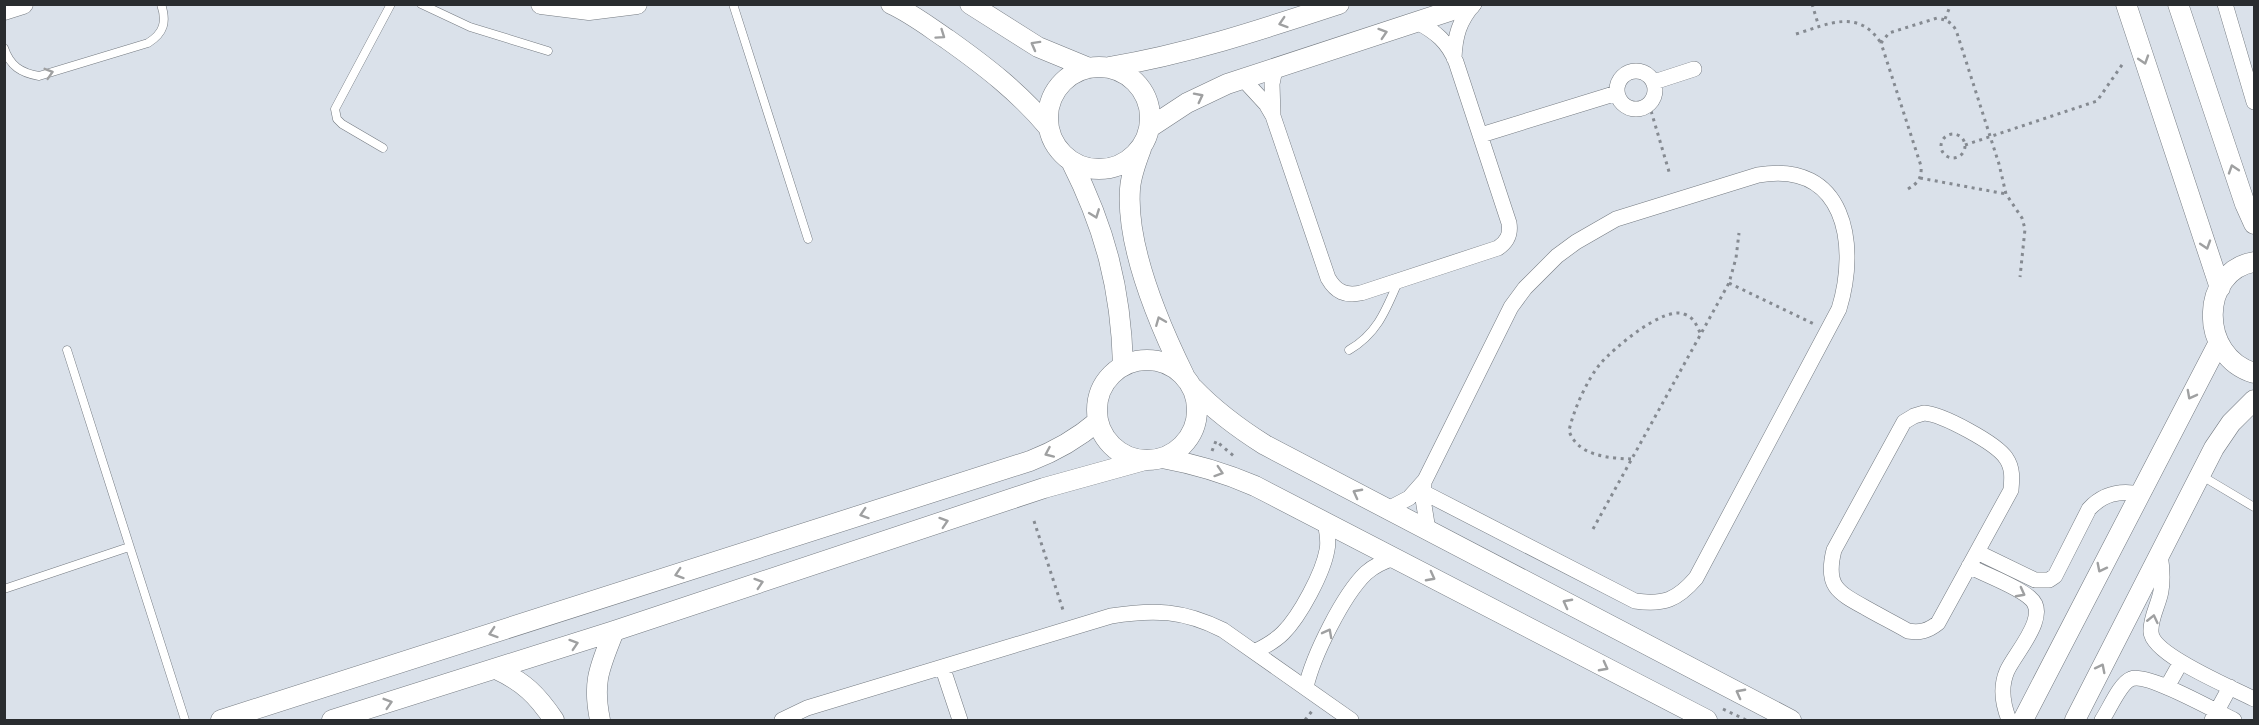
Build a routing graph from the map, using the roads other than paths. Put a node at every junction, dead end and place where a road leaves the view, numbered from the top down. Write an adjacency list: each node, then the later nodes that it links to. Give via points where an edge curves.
1 (23, 4): 15 (street)
2 (161, 4): 17 (lane, one-way to 2, via 15,67 39,76 148,43 158,37 164,26)
3 (391, 4): 32 (lane, via 335,110 342,124)
4 (421, 4): 18 (lane, via 470,27)
5 (541, 4): 6 (street, via 589,10)
6 (637, 4)
7 (733, 4): 35 (lane)
8 (891, 4): 29 (street, one-way to 29, via 991,70)
9 (970, 4): 20 (street, one-way to 9, via 1038,47)
10 (1339, 4): 21 (street, one-way to 21, via 1218,44)
11 (1472, 4): 16 (street); 19 (street, via 1458,27)
12 (2126, 4): 38 (street, one-way to 38)
13 (2178, 4): 34 (street, one-way to 13)
14 (2225, 4): 27 (street)
15 (4, 10)
16 (1417, 22): 19 (street, via 1439,36); 22 (street, one-way to 16)
17 (4, 48)
18 (548, 51)
19 (1454, 58): 30 (street)
20 (1089, 68): 21 (street); 29 (street, via 1071,75 1056,89 1049,108)
21 (1109, 68): 31 (street, via 1127,75 1142,90 1149,108)
22 (1275, 69): 24 (street); 28 (street)
23 (1694, 69): 25 (street)
24 (1243, 79): 28 (street); 31 (street, one-way to 24, via 1186,103)
25 (1654, 82): 26 (street, via 1644,72 1630,71 1620,79); 26 (street, via 1655,94 1643,108 1624,105)
26 (1617, 93): 30 (street)
27 (2254, 102)
28 (1273, 116): 37 (street, via 1333,287 1351,295)
29 (1049, 128): 33 (street, via 1057,146)
30 (1480, 135): 37 (street, via 1509,224 1508,238 1498,248)
31 (1146, 137): 33 (street, via 1128,160 1109,168 1089,168); 44 (street, one-way to 31, via 1159,321 1132,228 1130,187)
32 (383, 148)
33 (1071, 160): 42 (street, one-way to 42, via 1096,216 1114,274)
34 (2254, 224)
35 (808, 238)
36 (2254, 262): 38 (street, via 2238,269)
37 (1398, 280): 41 (lane, via 1381,320 1362,342)
38 (2220, 288): 39 (street, via 2213,306 2212,325)
39 (2218, 344): 43 (street, via 2229,359); 50 (street, one-way to 50)
40 (67, 350): 55 (lane)
41 (1349, 350)
42 (1123, 365): 44 (street, via 1138,359 1155,359 1171,364); 46 (street, via 1101,388)
43 (2254, 373)
44 (1188, 381): 47 (street, via 1197,405 1196,422 1189,438 1177,450); 52 (street, one-way to 44, via 1247,434 1215,410)
45 (2254, 400): 48 (street, via 2231,423)
46 (1098, 421): 47 (street, via 1114,448 1129,457); 72 (street, one-way to 72, via 1055,451 1030,461)
47 (1153, 459): 53 (street, one-way to 53, via 1194,464 1225,474); 61 (street, one-way to 47, via 1044,488)
48 (2201, 475): 51 (lane); 57 (street)
49 (1424, 486): 49 (street, via 1635,602 1670,600 1684,592 1696,579 1839,309 1848,262 1840,215 1830,198 1816,184 1798,175 1758,175 1637,211 1576,242 1557,256 1511,307); 52 (street); 54 (street)
50 (2139, 494): 56 (street, via 2118,492 2094,503 2055,576 2049,580 2035,580); 82 (street, one-way to 82)
51 (2254, 507)
52 (1388, 509): 54 (street)
53 (1325, 522): 58 (street); 62 (street, via 1327,552 1308,596 1290,625)
54 (1428, 530): 80 (street, one-way to 54)
55 (129, 547): 60 (lane); 71 (lane)
56 (1977, 552): 59 (street); 59 (street, via 2011,490 2012,474 2007,460 1997,448 1936,414 1914,416 1904,422 1833,550 1832,581 1840,594 1918,633 1938,623)
57 (2159, 552): 63 (street, one-way to 57, via 2153,642 2151,632 2161,591); 83 (street, one-way to 57)
58 (1395, 558): 66 (street, one-way to 58, via 1319,649 1360,579); 79 (street, one-way to 79)
59 (1968, 566): 81 (street, one-way to 81, via 2029,596 2036,606 2037,620 2003,684)
60 (4, 589)
61 (614, 631): 64 (street, one-way to 61); 75 (street, via 596,678)
62 (1256, 651): 65 (street, via 1203,620 1173,612 1142,611 1111,616); 66 (street)
63 (2181, 662): 67 (street); 68 (street)
64 (496, 669): 73 (street, one-way to 64); 74 (street, via 517,679)
65 (943, 669): 76 (street, via 807,708); 77 (street)
66 (1306, 687): 78 (street)
67 (2167, 687): 70 (street); 84 (street, via 2132,678)
68 (2230, 687): 69 (street); 70 (street)
69 (2254, 699)
70 (2214, 716): 85 (street)
71 (185, 720)
72 (221, 720)
73 (332, 720)
74 (554, 720)
75 (600, 720)
76 (782, 720)
77 (960, 720)
78 (1351, 720)
79 (1707, 720)
80 (1791, 720)
81 (2009, 720)
82 (2023, 720)
83 (2075, 720)
84 (2102, 720)
85 (2234, 720)

